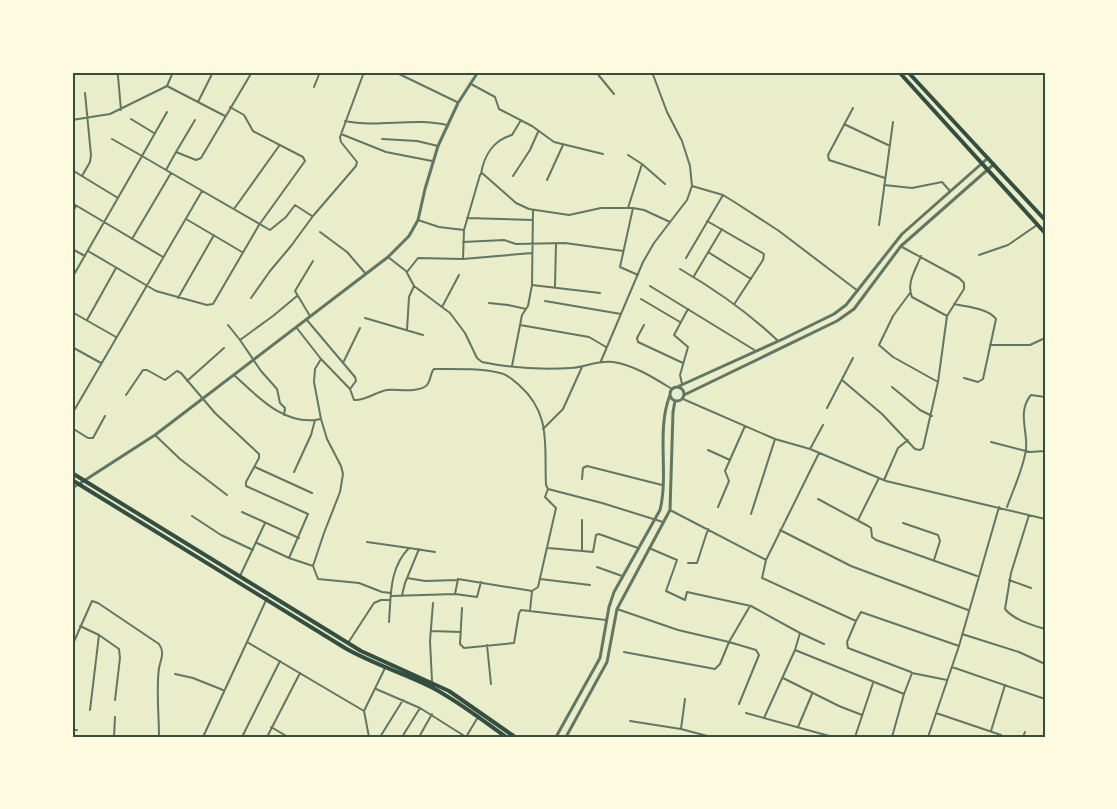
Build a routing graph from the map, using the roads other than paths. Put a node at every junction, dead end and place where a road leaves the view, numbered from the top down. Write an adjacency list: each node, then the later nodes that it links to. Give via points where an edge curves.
1 (116, 72): 22 (street)
2 (173, 72): 14 (street)
3 (213, 72): 18 (street)
4 (252, 72): 20 (street)
5 (320, 72): 15 (street)
6 (364, 72): 30 (street)
7 (395, 72): 19 (street)
8 (478, 72): 13 (street)
9 (596, 72): 17 (street)
10 (652, 72): 63 (street, via 682,141)
11 (898, 72): 50 (main road)
12 (908, 72): 47 (main road)
13 (471, 84): 19 (street); 29 (street, via 495,97 499,109)
14 (167, 86): 18 (street); 22 (street)
15 (314, 87)
16 (86, 93): 25 (street)
17 (614, 94)
18 (198, 102): 24 (street)
19 (458, 103): 33 (street)
20 (230, 107): 24 (street); 39 (street, via 244,115 253,131)
21 (853, 108): 32 (street)
22 (121, 110): 25 (street)
23 (168, 112): 35 (street)
24 (225, 116): 43 (street, via 201,158 196,160)
25 (87, 118): 27 (street); 57 (street, via 92,154)
26 (131, 119): 35 (street)
27 (72, 120)
28 (195, 120): 43 (street)
29 (521, 120): 34 (street); 56 (street, via 512,135 503,138 486,155)
30 (345, 121): 33 (street); 36 (street)
31 (892, 122): 41 (street)
32 (844, 124): 41 (street); 59 (street, via 829,160)
33 (447, 125): 42 (street)
34 (539, 130): 40 (street); 58 (street)
35 (155, 133): 46 (street)
36 (340, 134): 48 (street, via 386,152); 75 (street, via 340,142 351,153 356,166)
37 (112, 139): 46 (street)
38 (382, 139): 42 (street)
39 (280, 145): 72 (street); 84 (street, via 305,161)
40 (563, 145): 44 (street); 60 (street)
41 (889, 145): 59 (street)
42 (438, 146): 48 (street)
43 (176, 152): 53 (street)
44 (603, 154)
45 (628, 155): 49 (street)
46 (142, 156): 53 (street); 67 (street)
47 (988, 158): 50 (street); 51 (main road)
48 (433, 162): 78 (street)
49 (642, 164): 61 (street); 70 (street)
50 (981, 164): 54 (main road); 65 (street)
51 (994, 164): 54 (street); 80 (main road)
52 (72, 170): 57 (street)
53 (166, 170): 55 (street)
54 (986, 170): 86 (main road); 96 (street)
55 (171, 173): 64 (street); 92 (street)
56 (481, 174): 73 (street, via 516,203); 76 (street)
57 (82, 176): 67 (street)
58 (513, 176)
59 (885, 178): 62 (street)
60 (547, 180)
61 (665, 184)
62 (884, 185): 65 (street, via 912,188 942,182); 85 (street)
63 (692, 186): 66 (street); 83 (street)
64 (202, 191): 72 (street); 77 (street)
65 (950, 191): 125 (street, via 902,234)
66 (723, 195): 81 (street); 125 (street, via 779,231)
67 (118, 198): 82 (street)
68 (72, 203): 69 (street)
69 (76, 206): 74 (street); 82 (street)
70 (628, 208): 71 (street); 73 (street, via 601,208 569,215)
71 (633, 208): 83 (street); 99 (street)
72 (234, 210): 84 (street)
73 (533, 210): 79 (street)
74 (72, 213)
75 (313, 216): 84 (street, via 295,205 270,230); 130 (street)
76 (467, 218): 79 (street); 88 (street)
77 (186, 219): 91 (street); 106 (street)
78 (418, 220): 88 (street); 107 (street, via 409,236)
79 (533, 220): 94 (street)
80 (1045, 220)
81 (707, 221): 87 (street); 108 (street)
82 (104, 223): 92 (street); 98 (street)
83 (670, 223): 116 (street, via 654,243)
84 (259, 225): 100 (street)
85 (879, 225)
86 (1037, 225): 90 (main road); 103 (street, via 1008,245)
87 (722, 229): 101 (street); 119 (street, via 764,254)
88 (464, 230): 93 (street)
89 (320, 231): 114 (street, via 347,252)
90 (1045, 233)
91 (214, 235): 100 (street); 129 (street)
92 (132, 239): 106 (street)
93 (463, 242): 94 (street); 109 (street)
94 (533, 243): 95 (street); 102 (street)
95 (556, 243): 99 (street); 124 (street)
96 (901, 246): 105 (street); 183 (street, via 854,309 837,321)
97 (72, 249): 104 (street)
98 (88, 251): 104 (street); 111 (street)
99 (623, 251): 116 (street, via 620,269)
100 (242, 252): 129 (street, via 213,304)
101 (708, 252): 117 (street); 119 (street)
102 (533, 253): 109 (street); 120 (street)
103 (979, 255)
104 (84, 256): 118 (street)
105 (921, 256): 127 (street); 135 (street, via 962,280 964,289)
106 (164, 257): 121 (street)
107 (388, 257): 113 (street); 114 (street)
108 (686, 258)
109 (463, 259): 113 (street, via 418,258)
110 (313, 261): 128 (street, via 296,286)
111 (116, 268): 121 (street); 145 (street)
112 (680, 269): 117 (street)
113 (407, 272): 122 (street)
114 (366, 274): 141 (street)
115 (459, 275): 136 (street)
116 (638, 275): 140 (street)
117 (694, 277): 134 (street)
118 (72, 278)
119 (751, 279): 134 (street)
120 (532, 285): 124 (street); 137 (street)
121 (146, 286): 129 (street); 154 (street)
122 (414, 286): 136 (street); 152 (street, via 409,297)
123 (650, 286): 138 (street)
124 (555, 287): 126 (street)
125 (858, 291): 157 (street, via 834,314)
126 (600, 293)
127 (910, 293): 142 (street); 176 (street, via 879,345)
128 (297, 296): 141 (street); 156 (street)
129 (178, 298)
130 (251, 298)
131 (641, 300): 146 (street)
132 (545, 301): 140 (street)
133 (489, 303): 137 (street)
134 (735, 303): 157 (street)
135 (954, 304): 142 (street); 158 (street, via 994,316)
136 (442, 307): 170 (street, via 457,321 479,360)
137 (526, 309): 148 (street)
138 (688, 309): 146 (street); 162 (street)
139 (72, 312): 145 (street)
140 (621, 314): 159 (street)
141 (310, 316): 144 (street)
142 (947, 316): 176 (street)
143 (365, 318): 152 (street)
144 (306, 319): 150 (street); 168 (street)
145 (87, 320): 154 (street)
146 (680, 323): 169 (street, via 674,335 688,345)
147 (228, 325): 156 (street)
148 (520, 325): 159 (street, via 589,337); 170 (street)
149 (644, 325): 169 (street, via 638,342)
150 (296, 327): 164 (street); 165 (street)
151 (360, 328): 168 (street)
152 (407, 331): 153 (street)
153 (423, 335)
154 (116, 337): 167 (street)
155 (1045, 338): 158 (street, via 1030,345)
156 (240, 340): 164 (street)
157 (778, 341): 162 (street)
158 (990, 345): 173 (street, via 982,381)
159 (606, 347): 166 (street)
160 (225, 348): 175 (street)
161 (73, 349): 167 (street)
162 (756, 351): 177 (street)
163 (853, 358): 174 (street)
164 (253, 359): 172 (street); 189 (street, via 277,389)
165 (321, 359): 179 (street); 192 (street, via 314,382)
166 (601, 361): 171 (street); 180 (street, via 626,365)
167 (101, 363): 188 (street)
168 (343, 363): 179 (street, via 356,379)
169 (683, 363): 177 (street)
170 (512, 366): 171 (street)
171 (582, 367): 197 (street, via 563,409)
172 (234, 375): 185 (street); 189 (street)
173 (964, 378)
174 (842, 380): 187 (street); 200 (street)
175 (187, 381): 181 (street, via 179,372 165,380 145,370); 185 (street)
176 (938, 382): 191 (street)
177 (682, 384): 180 (street)
178 (892, 387): 191 (street)
179 (350, 388): 197 (street, via 357,401 380,392 423,387 434,369 499,372 517,383 535,402)
180 (675, 388): 182 (street); 183 (street, via 681,389)
181 (126, 395)
182 (670, 395): 186 (street); 217 (street, via 665,413)
183 (683, 397): 186 (street); 195 (street)
184 (1045, 397): 204 (street, via 1031,395 1028,399 1023,423)
185 (203, 400): 198 (street); 208 (street, via 259,454)
186 (675, 401): 226 (street)
187 (827, 408)
188 (72, 414)
189 (284, 415): 193 (street)
190 (105, 416): 196 (street, via 93,438)
191 (932, 416): 200 (street, via 922,449 915,449)
192 (321, 419): 193 (street); 255 (street, via 343,474)
193 (315, 420): 209 (street)
194 (823, 424): 202 (street)
195 (745, 426): 199 (street); 207 (street)
196 (72, 428)
197 (543, 429): 219 (street)
198 (155, 435): 215 (street); 221 (street)
199 (775, 439): 202 (street); 228 (street)
200 (908, 440): 214 (street, via 898,448)
201 (991, 442): 204 (street)
202 (810, 449): 206 (street)
203 (708, 450): 207 (street)
204 (1026, 451): 205 (street); 225 (street)
205 (1045, 451)
206 (819, 453): 211 (street); 239 (street)
207 (730, 460): 223 (street, via 725,471 729,481)
208 (255, 467): 220 (street); 240 (street, via 246,486 308,514)
209 (294, 472)
210 (72, 473): 215 (main road)
211 (879, 478): 214 (street); 234 (street)
212 (582, 479): 217 (street, via 583,468 587,466)
213 (72, 480): 216 (main road)
214 (884, 480): 224 (street)
215 (84, 481): 216 (street); 257 (main road)
216 (79, 484): 218 (street); 271 (main road)
217 (663, 485): 231 (street)
218 (72, 489)
219 (548, 489): 231 (street); 244 (street, via 546,500 556,508)
220 (312, 493)
221 (227, 495)
222 (818, 499): 234 (street)
223 (718, 507)
224 (999, 507): 225 (street); 259 (street)
225 (1006, 509): 229 (street)
226 (670, 510): 235 (street); 238 (street)
227 (242, 512): 236 (street)
228 (751, 514)
229 (1029, 514): 232 (street); 263 (street)
230 (192, 516): 248 (street)
231 (656, 519): 235 (street); 245 (street)
232 (1045, 519)
233 (582, 520): 249 (street)
234 (858, 520): 252 (street, via 870,527 876,540)
235 (663, 522): 246 (street)
236 (265, 523): 240 (street); 242 (street)
237 (903, 523): 252 (street, via 938,535)
238 (708, 530): 253 (street); 254 (street, via 697,563)
239 (780, 530): 253 (street); 276 (street, via 851,566)
240 (299, 538): 251 (street)
241 (367, 542): 243 (street)
242 (257, 543): 248 (street); 251 (street)
243 (409, 548): 247 (street); 270 (street, via 391,579)
244 (548, 548): 249 (street); 261 (street)
245 (638, 548): 249 (street, via 597,534 594,550); 258 (street)
246 (649, 548): 273 (street, via 677,561 666,591 685,600 687,592); 275 (street)
247 (419, 549): 250 (street); 260 (street)
248 (253, 550): 257 (street)
249 (582, 551)
250 (435, 552)
251 (289, 558): 255 (street)
252 (934, 560): 259 (street)
253 (766, 561): 279 (street, via 762,578)
254 (688, 563)
255 (313, 566): 270 (street, via 318,579 359,583)
256 (597, 567): 258 (street)
257 (240, 576): 290 (main road)
258 (622, 576): 278 (street, via 611,598)
259 (978, 576): 276 (street)
260 (407, 578): 262 (street); 269 (street)
261 (540, 579): 265 (street); 267 (street, via 537,589)
262 (457, 580): 264 (street); 268 (street)
263 (1009, 580): 266 (street); 282 (street, via 1006,611)
264 (481, 582): 267 (street); 268 (street, via 477,597)
265 (590, 585)
266 (1031, 588)
267 (532, 591): 277 (street)
268 (455, 594): 269 (street)
269 (402, 595): 270 (street)
270 (391, 596): 280 (street); 290 (street, via 374,603)
271 (267, 598): 288 (street); 300 (main road, via 345,648)
272 (433, 603): 283 (street)
273 (750, 606): 285 (street); 289 (street)
274 (462, 608): 284 (street)
275 (617, 609): 289 (street); 351 (street, via 607,662)
276 (968, 610): 286 (street)
277 (530, 612): 278 (street); 292 (street, via 519,611 514,643)
278 (607, 620): 350 (street, via 600,658)
279 (856, 621): 294 (street, via 861,612); 302 (street, via 848,648)
280 (389, 622)
281 (80, 626): 287 (street); 293 (street); 339 (street, via 90,603 95,602 162,649)
282 (1045, 629)
283 (431, 631): 284 (street); 306 (street)
284 (461, 632): 292 (street, via 462,648)
285 (800, 633): 291 (street); 295 (street)
286 (962, 633): 294 (street); 298 (street)
287 (99, 635): 316 (street, via 120,652); 320 (street)
288 (248, 642): 297 (street); 311 (street)
289 (729, 642): 296 (street, via 716,669); 318 (street, via 759,652)
290 (348, 643): 306 (main road)
291 (824, 644)
292 (488, 645): 308 (street)
293 (72, 646)
294 (959, 646): 299 (street)
295 (795, 650): 304 (street); 307 (street)
296 (624, 652)
297 (280, 661): 301 (street); 341 (street)
298 (1045, 664)
299 (952, 666): 305 (street); 309 (street)
300 (385, 668): 310 (street); 327 (main road, via 430,687)
301 (300, 673): 321 (street); 330 (street)
302 (912, 673): 305 (street); 313 (street)
303 (175, 674): 311 (street)
304 (783, 678): 312 (street); 328 (street)
305 (947, 680): 323 (street)
306 (432, 682): 349 (main road)
307 (874, 682): 313 (street); 325 (street)
308 (491, 684)
309 (1005, 685): 315 (street); 335 (street)
310 (376, 689): 317 (street); 321 (street)
311 (225, 690): 340 (street)
312 (812, 693): 325 (street); 331 (street)
313 (904, 694): 355 (street)
314 (685, 699): 332 (street)
315 (1045, 699)
316 (115, 700)
317 (403, 700): 319 (street); 345 (street)
318 (739, 704)
319 (420, 708): 324 (street); 346 (street)
320 (90, 710)
321 (364, 711): 344 (street)
322 (746, 713): 328 (street)
323 (936, 713): 335 (street); 356 (street)
324 (432, 714): 327 (street, via 466,737); 347 (street)
325 (862, 715): 354 (street)
326 (115, 717): 338 (street)
327 (478, 717): 348 (main road)
328 (764, 718): 331 (street)
329 (630, 721): 332 (street)
330 (271, 727): 342 (street); 343 (street)
331 (798, 727): 353 (street)
332 (681, 729): 352 (street)
333 (72, 730): 334 (street)
334 (77, 730)
335 (991, 732): 337 (street)
336 (1025, 732): 357 (street)
337 (1001, 735)
338 (114, 737)
339 (159, 737)
340 (203, 737)
341 (242, 737)
342 (267, 737)
343 (288, 737)
344 (369, 737)
345 (380, 737)
346 (402, 737)
347 (419, 737)
348 (506, 737)
349 (515, 737)
350 (556, 737)
351 (566, 737)
352 (711, 737)
353 (833, 737)
354 (855, 737)
355 (892, 737)
356 (928, 737)
357 (1023, 737)

